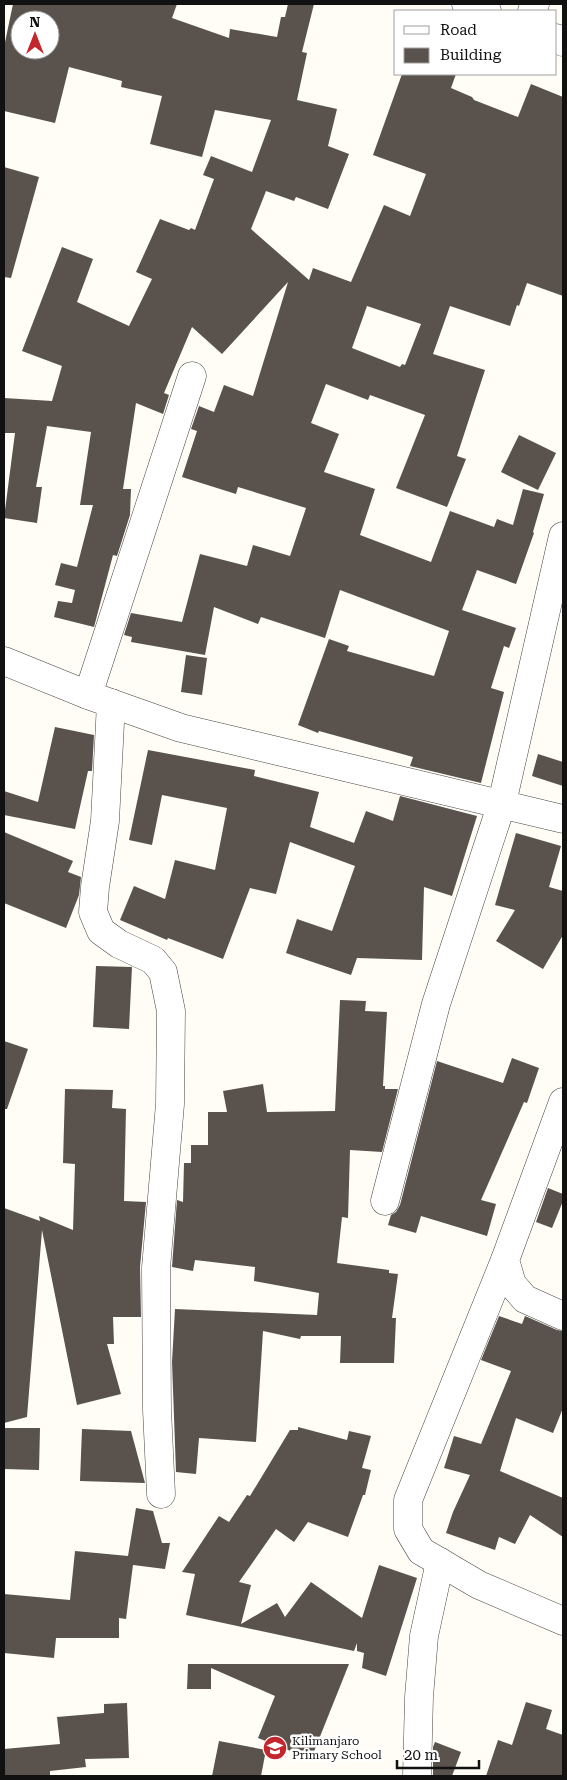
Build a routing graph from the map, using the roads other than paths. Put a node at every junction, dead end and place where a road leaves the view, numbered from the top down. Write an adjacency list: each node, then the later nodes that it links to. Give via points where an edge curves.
1 (466, 4): 2 (street)
2 (484, 10)
3 (192, 376): 6 (street)
4 (563, 536): 7 (street)
5 (4, 661): 6 (street)
6 (99, 699): 7 (street, via 181,728); 13 (street, via 105,821 93,912 101,931 119,944 153,960 164,972 171,1011 170,1104 156,1268)
7 (502, 803): 8 (street); 10 (street, via 436,1004)
8 (563, 819)
9 (563, 1102): 11 (street)
10 (385, 1201)
11 (506, 1260): 12 (street, via 512,1284 525,1299); 14 (street, via 408,1500 408,1529 420,1551)
12 (563, 1316)
13 (161, 1494)
14 (440, 1562): 15 (street, via 479,1585); 16 (street, via 424,1636)
15 (563, 1620)
16 (417, 1776)

